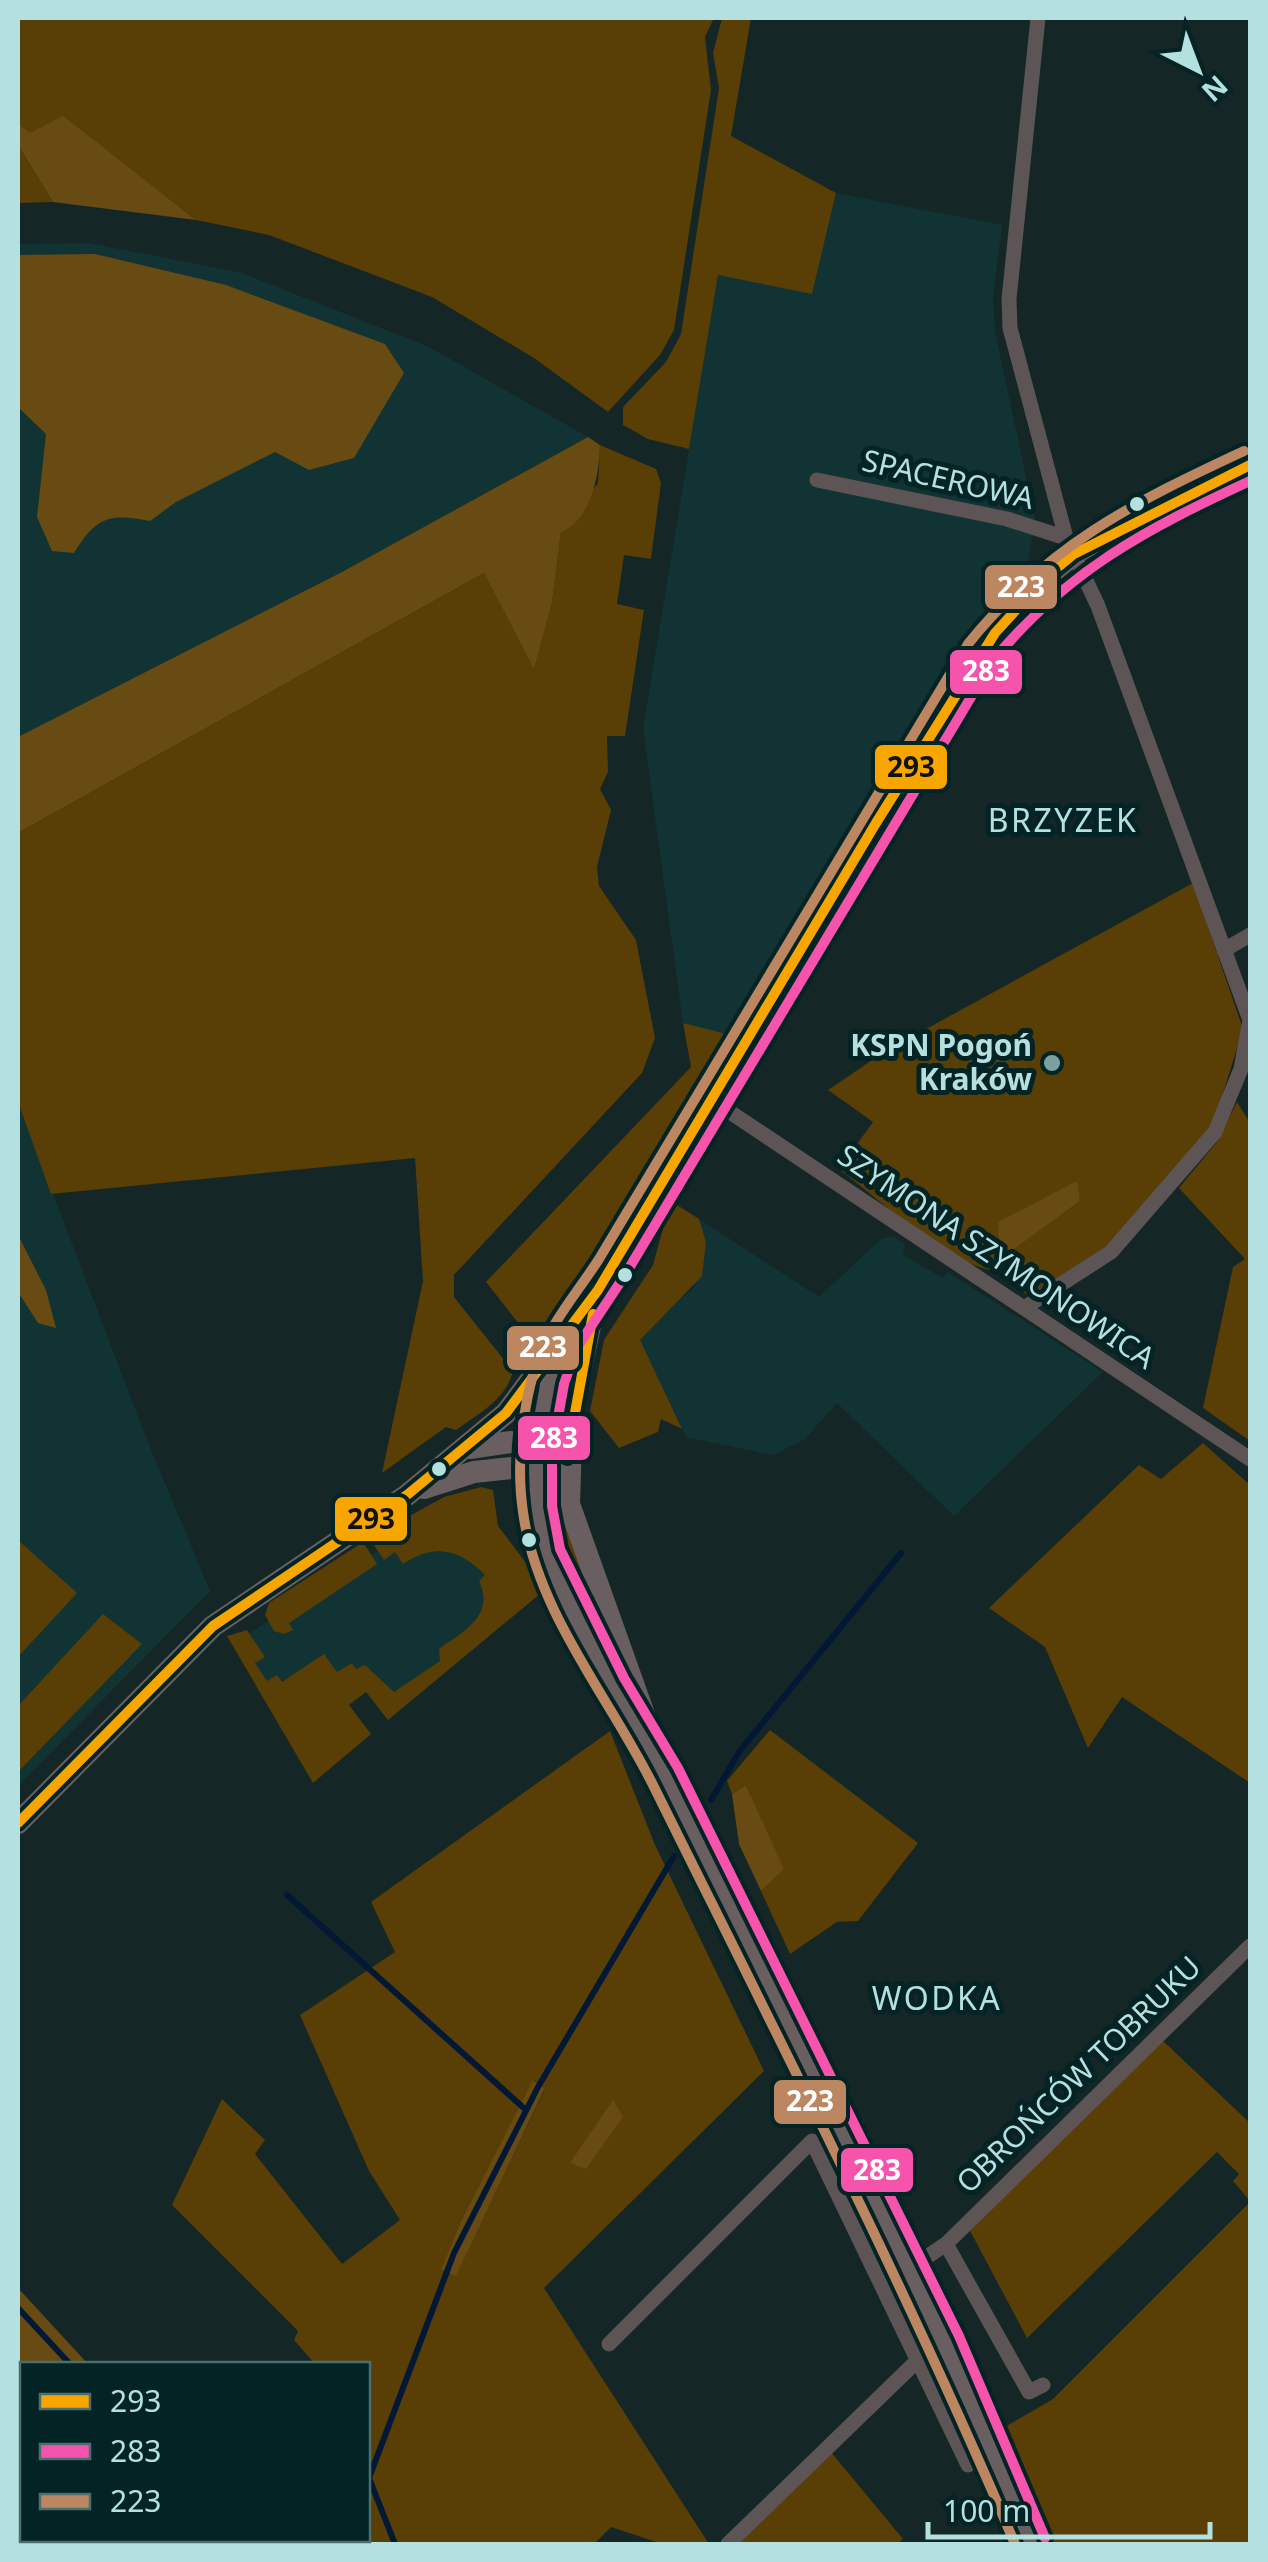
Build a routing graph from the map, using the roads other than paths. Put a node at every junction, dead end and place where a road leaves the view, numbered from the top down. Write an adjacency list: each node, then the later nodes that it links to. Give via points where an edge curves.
1 (1038, 18): 4 (street, via 1010,324)
2 (1250, 465): 4 (main road)
3 (817, 480): 4 (street, SPACEROWA, via 1007,519)
4 (1070, 546): 6 (street, via 1167,786); 8 (main road, via 970,668)
5 (1250, 935): 6 (street)
6 (1224, 950): 7 (street)
7 (1250, 1020): 10 (street, via 1241,1069 1215,1132 1111,1252)
8 (712, 1100): 9 (main road); 10 (street, SZYMONA SZYMONOWICA)
9 (598, 1290): 11 (main road); 13 (main road)
10 (1024, 1308): 15 (street, SZYMONA SZYMONOWICA)
11 (562, 1342): 12 (main road); 14 (main road)
12 (467, 1450): 14 (main road, via 498,1442); 16 (main road)
13 (567, 1457): 14 (main road); 17 (main road, via 577,1536)
14 (537, 1459): 16 (main road); 17 (main road, via 536,1507 546,1554 611,1685)
15 (1250, 1459)
16 (407, 1495): 18 (main road, via 213,1626)
17 (666, 1775): 21 (main road)
18 (18, 1823)
19 (1250, 1946): 20 (street, OBROŃCÓW TOBRUKU)
20 (946, 2244): 21 (street, OBROŃCÓW TOBRUKU); 25 (street, via 1029,2392)
21 (909, 2269): 22 (main road)
22 (946, 2343): 24 (street); 28 (main road)
23 (609, 2344): 24 (street, via 812,2141)
24 (918, 2360): 26 (street); 27 (street)
25 (1043, 2385)
26 (968, 2465)
27 (728, 2544)
28 (1031, 2544)

